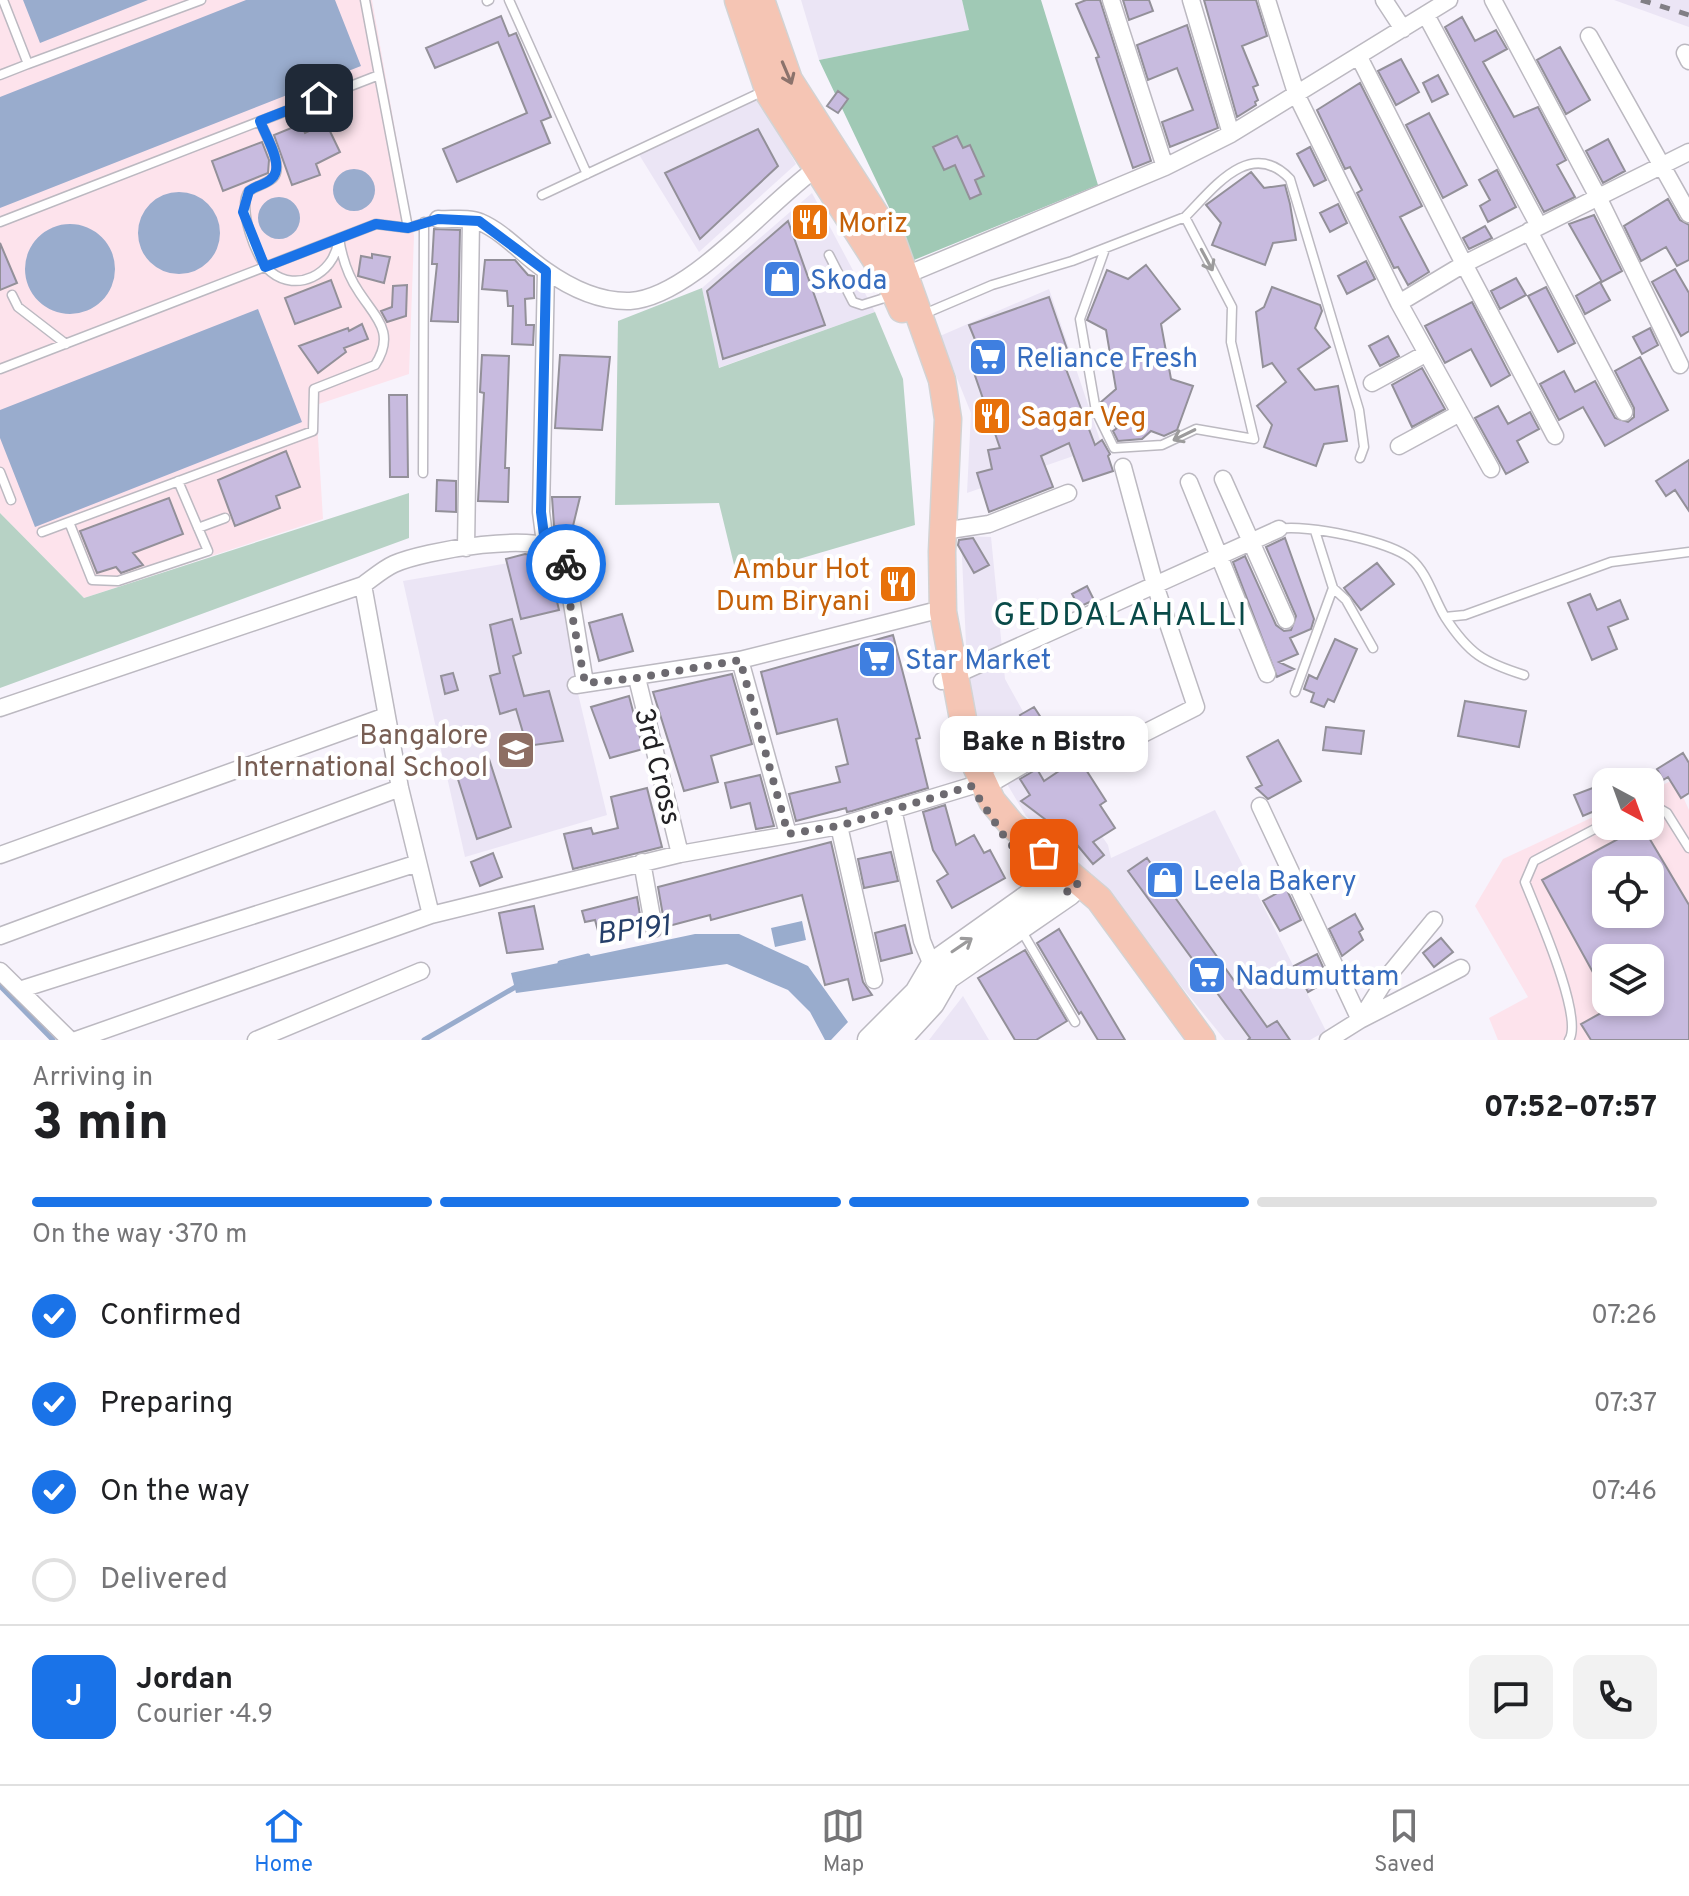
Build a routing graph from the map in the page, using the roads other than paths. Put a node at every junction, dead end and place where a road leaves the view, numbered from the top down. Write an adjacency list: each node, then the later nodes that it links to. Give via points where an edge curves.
1 (3, 0): 17 (lane)
2 (201, 0): 17 (lane)
3 (365, 0): 19 (lane)
4 (509, 0): 28 (lane)
5 (738, 0): 20 (main road)
6 (761, 0): 44 (main road, one-way to 44, via 789,80 893,242)
7 (1111, 0): 27 (street)
8 (1191, 0): 23 (street)
9 (1267, 0): 21 (street)
10 (1384, 0): 14 (street)
11 (1449, 0): 13 (street)
12 (1493, 0): 30 (street)
13 (1426, 15): 14 (street); 37 (street)
14 (1403, 29): 16 (street)
15 (1589, 36): 25 (street)
16 (1359, 57): 21 (street); 41 (street)
17 (28, 64): 18 (lane)
18 (0, 75)
19 (379, 75): 22 (lane); 36 (lane)
20 (768, 89): 26 (main road); 28 (lane)
21 (1297, 96): 23 (street); 46 (street)
22 (260, 121): 35 (lane); 42 (lane, via 276,172 249,191 243,212)
23 (1231, 134): 27 (street)
24 (1689, 152): 25 (street)
25 (1662, 166): 30 (street); 31 (street)
26 (818, 167): 43 (street, via 674,287 632,301 596,298); 44 (main road)
27 (1165, 167): 44 (street)
28 (587, 174): 29 (lane)
29 (542, 195)
30 (1598, 197): 37 (street); 50 (street)
31 (1689, 214)
32 (1185, 217): 39 (lane); 39 (lane, one-way to 39, via 1232,307 1231,342 1254,439 1196,429 1162,445 1114,448 1096,411 1080,319); 57 (lane, via 1243,165 1278,166 1290,179 1359,410 1364,447)
33 (471, 220): 34 (street); 43 (street, via 487,226); 76 (street)
34 (431, 221): 36 (lane); 61 (lane)
35 (0, 222)
36 (408, 228): 38 (lane, via 376,224)
37 (1534, 229): 41 (street); 53 (street)
38 (339, 238): 42 (lane); 42 (lane, via 335,256 316,276 289,280); 63 (lane, via 352,280 384,328 375,365 314,389 313,431)
39 (1105, 249): 47 (lane, via 992,285)
40 (829, 255): 44 (lane, via 853,302 862,305)
41 (1464, 264): 46 (street); 55 (street)
42 (265, 267): 48 (lane)
43 (546, 271): 75 (street, via 541,512)
44 (897, 284): 47 (main road); 82 (main road, via 928,384 934,422)
45 (12, 295): 48 (lane, via 18,307)
46 (1399, 303): 49 (street)
47 (920, 316): 71 (main road, via 942,380 948,419)
48 (66, 344): 51 (lane)
49 (1427, 353): 52 (street); 54 (street)
50 (1680, 365)
51 (0, 369)
52 (1372, 383)
53 (1624, 412)
54 (1460, 413): 56 (street); 59 (street)
55 (1555, 436)
56 (1399, 446)
57 (1360, 458)
58 (1123, 467): 80 (street)
59 (1491, 469)
60 (0, 472): 66 (lane)
61 (423, 473)
62 (1223, 479): 74 (street)
63 (178, 481): 68 (lane); 69 (lane)
64 (1189, 482): 78 (street)
65 (1068, 493): 71 (street, via 989,524)
66 (11, 500)
67 (225, 518): 69 (lane)
68 (69, 522): 69 (lane, via 92,580 118,581 208,551); 73 (lane)
69 (198, 528)
70 (1279, 529): 72 (lane); 74 (street)
71 (943, 531): 82 (main road)
72 (1315, 531): 81 (lane); 83 (lane, via 1398,550 1420,568)
73 (42, 532)
74 (1253, 542): 78 (street); 84 (street)
75 (545, 543): 76 (street); 89 (street, via 564,555 580,684)
76 (466, 548): 79 (street, via 393,564)
77 (1689, 552): 83 (lane, via 1611,562 1465,615)
78 (1221, 556): 80 (street); 87 (street)
79 (363, 585): 92 (street); 93 (street)
80 (1155, 585): 90 (street); 94 (street, via 1196,707)
81 (1333, 588): 85 (lane, via 1346,600); 91 (lane)
82 (936, 612): 86 (street); 90 (main road)
83 (1445, 617): 88 (lane, via 1475,655)
84 (1286, 620)
85 (1373, 648)
86 (740, 660): 89 (street); 103 (street)
87 (1267, 674)
88 (1524, 675)
89 (637, 678): 105 (street, 3rd Cross)
90 (947, 679): 96 (main road)
91 (1295, 692)
92 (0, 708)
93 (386, 716): 97 (street); 106 (street)
94 (1113, 749)
95 (1040, 755): 96 (street)
96 (978, 786): 99 (street); 109 (main road)
97 (400, 788): 108 (street); 114 (street)
98 (1260, 806): 121 (street)
99 (893, 809): 101 (street); 115 (street)
100 (1664, 811): 104 (lane)
101 (839, 826): 103 (street); 119 (street)
102 (1592, 830): 130 (lane, via 1534,861 1525,882 1573,1022)
103 (788, 834): 105 (street)
104 (1689, 848)
105 (680, 854): 107 (street)
106 (0, 855)
107 (642, 862): 110 (street); 113 (street)
108 (418, 863): 110 (street); 120 (street)
109 (1067, 882): 112 (main road); 125 (main road, one-way to 109, via 917,993 934,964); 127 (main road); 128 (main road, via 1099,899)
110 (431, 915): 123 (street)
111 (1434, 920): 121 (street)
112 (1019, 927): 122 (lane); 126 (main road, via 947,977 932,1003)
113 (654, 929)
114 (0, 936)
115 (929, 958)
116 (1461, 968): 121 (street)
117 (0, 971): 120 (street)
118 (421, 971): 124 (street)
119 (874, 980)
120 (19, 990): 123 (street)
121 (1360, 1020): 129 (street)
122 (1075, 1022)
123 (73, 1040)
124 (256, 1040)
125 (870, 1040)
126 (898, 1040)
127 (1180, 1040)
128 (1202, 1040)
129 (1328, 1040)
130 (1569, 1040)

